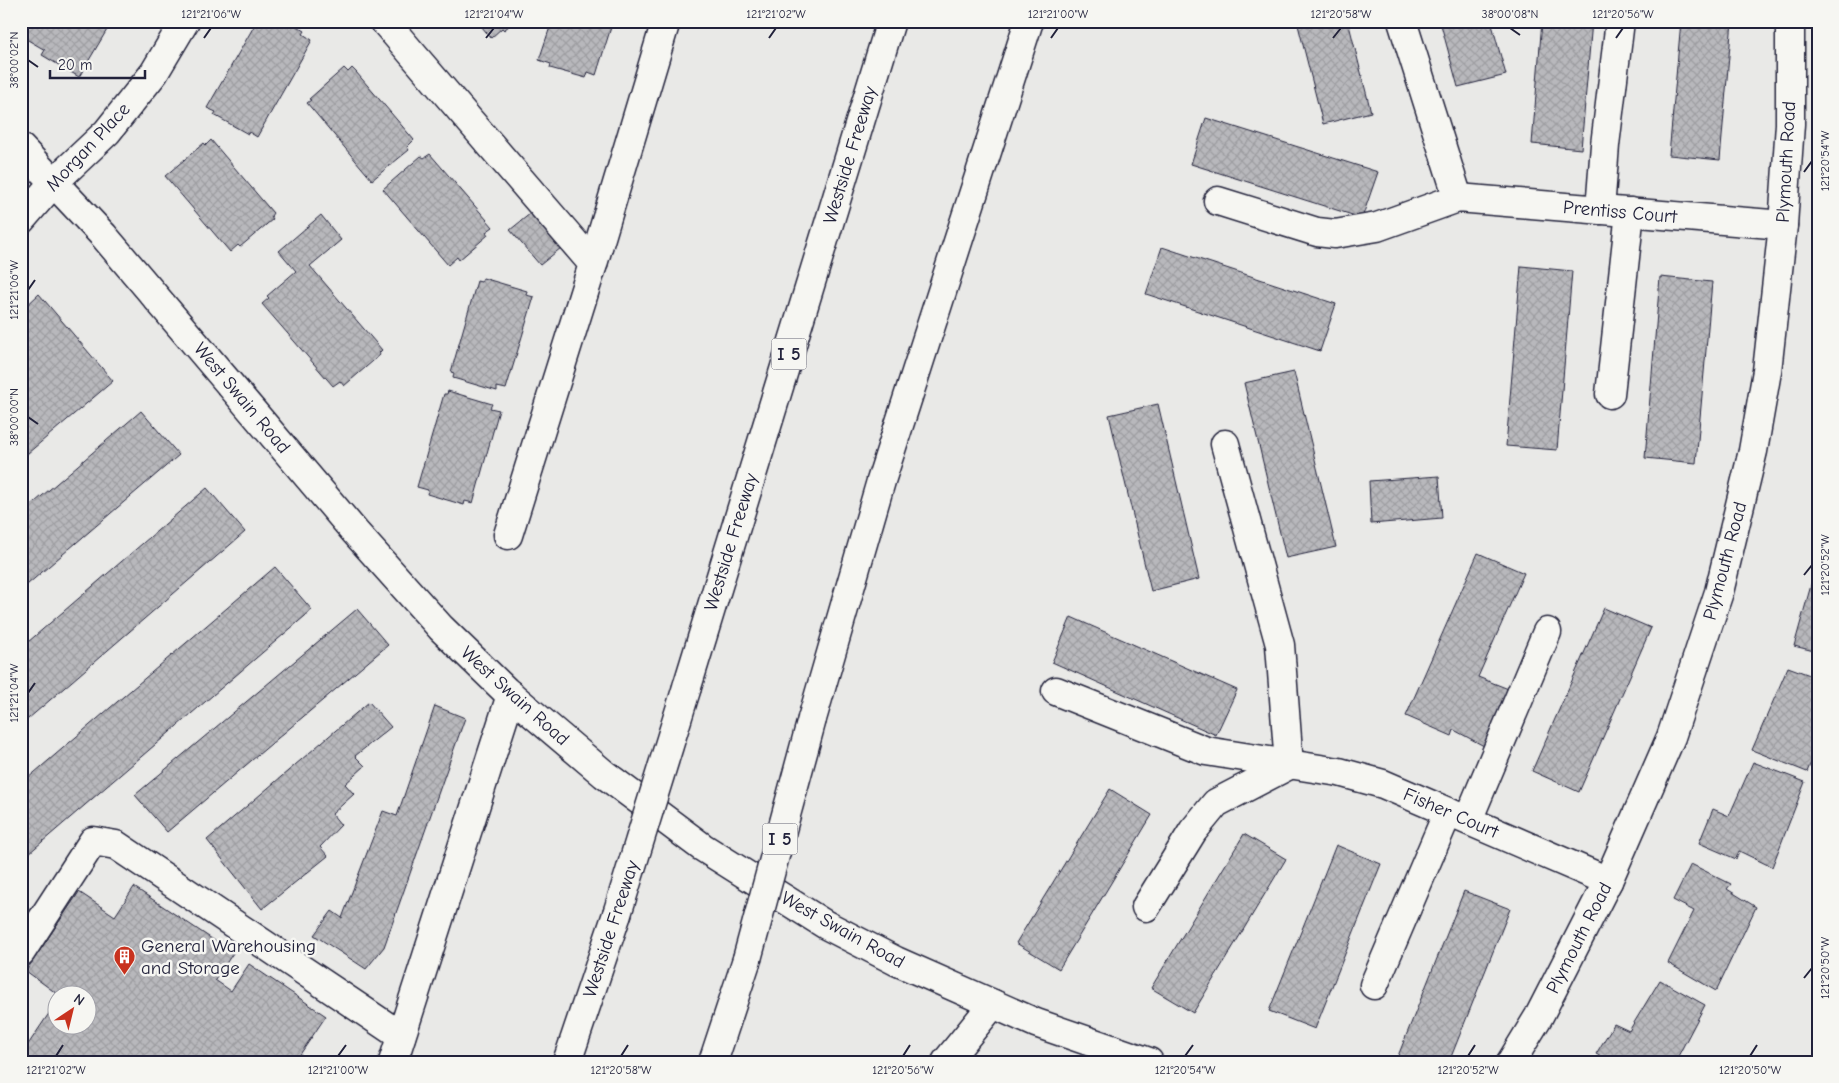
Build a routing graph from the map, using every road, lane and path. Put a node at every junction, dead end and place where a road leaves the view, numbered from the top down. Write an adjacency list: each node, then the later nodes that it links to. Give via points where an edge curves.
1 (184, 21): 12 (main road, Morgan Place, via 154,73 107,132)
2 (384, 21): 19 (main road)
3 (666, 21): 19 (main road)
4 (891, 21): 35 (main road, Westside Freeway / I 5, bridge, via 617,914)
5 (1028, 21): 10 (main road, I 5)
6 (1042, 21): 10 (main road)
7 (1402, 21): 13 (main road)
8 (1620, 21): 15 (main road, via 1604,145)
9 (1790, 21): 18 (main road, Plymouth Road, via 1790,124)
10 (1018, 50): 36 (main road, I 5, bridge, via 881,481 747,959)
11 (21, 148): 12 (main road, West Swain Road)
12 (54, 182): 17 (main road, Morgan Place); 25 (main road, West Swain Road, via 434,621)
13 (1458, 198): 14 (main road, via 1377,227 1335,234 1317,232); 15 (main road, Prentiss Court)
14 (1218, 201)
15 (1600, 210): 16 (main road, Prentiss Court)
16 (1630, 212): 18 (main road, Prentiss Court); 20 (main road)
17 (21, 220)
18 (1783, 225): 28 (main road, Plymouth Road, via 1763,398 1719,592 1671,737)
19 (593, 264): 22 (main road)
20 (1610, 394)
21 (1225, 444): 26 (main road, via 1280,645)
22 (508, 535)
23 (1547, 632): 27 (main road)
24 (1056, 691): 26 (main road, Fisher Court, via 1206,751)
25 (511, 695): 32 (main road, West Swain Road, via 604,774 718,858 826,925 896,961); 33 (main road)
26 (1289, 765): 27 (main road, Fisher Court, via 1340,772 1383,784); 29 (main road, via 1216,803 1193,831)
27 (1458, 816): 28 (main road, Fisher Court); 31 (main road)
28 (1608, 881): 39 (main road, Plymouth Road, via 1539,1016)
29 (1146, 907)
30 (21, 952): 33 (main road, via 93,841 116,845)
31 (1374, 985)
32 (993, 1004): 37 (main road); 38 (main road, West Swain Road, via 1036,1023)
33 (401, 1036): 34 (main road)
34 (393, 1062)
35 (567, 1062)
36 (714, 1062)
37 (946, 1062)
38 (1149, 1062)
39 (1511, 1062)

